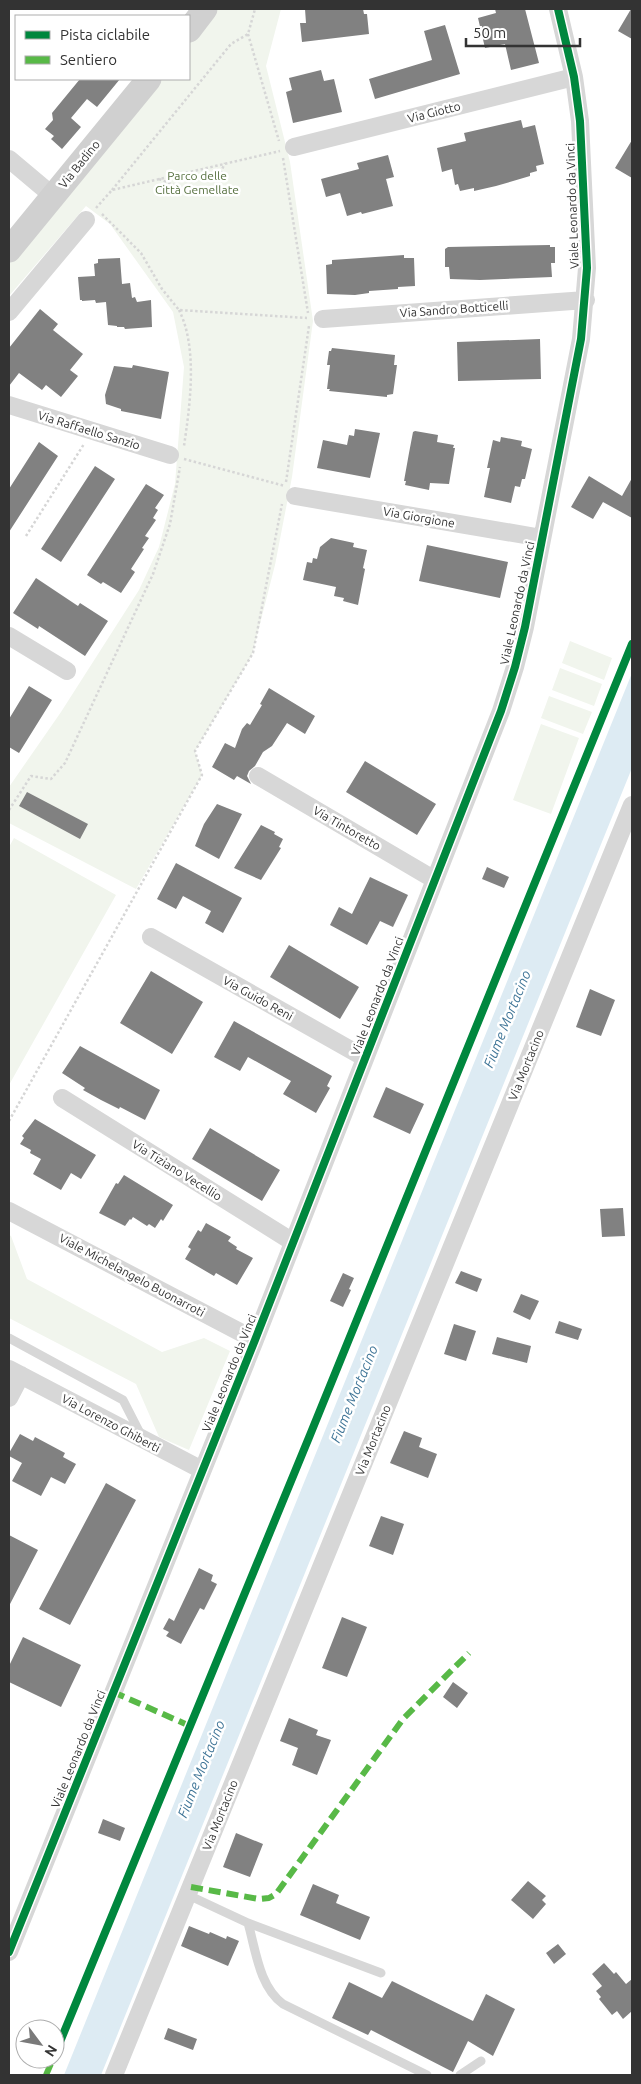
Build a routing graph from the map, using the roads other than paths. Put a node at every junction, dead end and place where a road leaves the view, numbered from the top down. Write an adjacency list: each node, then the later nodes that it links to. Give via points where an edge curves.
1 (205, 9): 3 (street)
2 (558, 9): 4 (street, Viale Leonardo da Vinci)
3 (190, 29)
4 (574, 77): 6 (street, Via Giotto); 11 (street, Viale Leonardo da Vinci, via 580,121)
5 (148, 80): 8 (street, Via Badino)
6 (285, 146)
7 (9, 158): 8 (street)
8 (53, 196): 10 (street, Via Badino)
9 (91, 214): 12 (street)
10 (9, 250)
11 (586, 300): 13 (street, Via Sandro Botticelli); 17 (street, Viale Leonardo da Vinci)
12 (9, 312)
13 (316, 318)
14 (9, 405): 15 (street, Via Raffaello Sanzio)
15 (176, 457)
16 (288, 493): 17 (street, Via Giorgione)
17 (542, 538): 22 (street, Viale Leonardo da Vinci, via 515,667)
18 (9, 636): 19 (street)
19 (67, 671)
20 (258, 776): 22 (street, Via Tintoretto)
21 (632, 805): 34 (street, Via Mortacino)
22 (435, 880): 24 (street, Viale Leonardo da Vinci)
23 (151, 937): 24 (street, Via Guido Reni)
24 (365, 1058): 27 (street, Viale Leonardo da Vinci)
25 (62, 1098): 27 (street, Via Tiziano Vecellio)
26 (9, 1211): 29 (street, Viale Michelangelo Buonarroti)
27 (293, 1242): 29 (street, Viale Leonardo da Vinci)
28 (9, 1338): 32 (lane, via 123,1400)
29 (255, 1340): 33 (street, Viale Leonardo da Vinci)
30 (15, 1372): 31 (street, Via Lorenzo Ghiberti); 32 (street, Via Lorenzo Ghiberti)
31 (9, 1398)
32 (143, 1439): 33 (street, Via Lorenzo Ghiberti)
33 (202, 1470): 36 (street, Viale Leonardo da Vinci)
34 (188, 1895): 35 (lane); 39 (street, Via Mortacino)
35 (248, 1923): 37 (lane); 40 (lane, via 265,1982 277,2000)
36 (9, 1952)
37 (381, 1973)
38 (481, 2061): 41 (lane)
39 (114, 2075)
40 (427, 2075)
41 (460, 2075)

